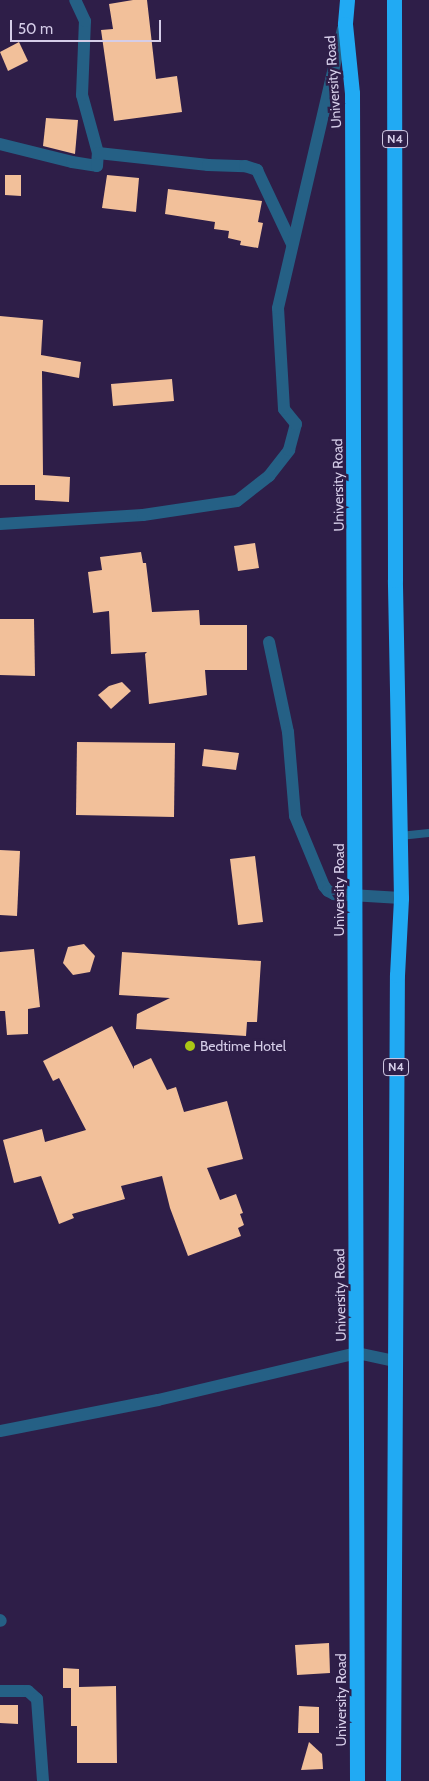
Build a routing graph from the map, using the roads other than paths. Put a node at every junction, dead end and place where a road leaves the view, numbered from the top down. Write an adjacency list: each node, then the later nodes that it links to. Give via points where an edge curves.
1 (75, 0): 6 (street, via 85,21 82,95)
2 (347, 0): 4 (highway, University Road)
3 (394, 0): 11 (highway, N4, via 395,580)
4 (344, 24): 7 (street); 12 (highway, University Road, via 352,94)
5 (0, 144): 6 (street, via 97,166)
6 (98, 153): 7 (street, via 245,166 257,170)
7 (292, 244): 8 (street, via 278,308 284,409 296,424 289,450 268,476 237,501 143,515)
8 (0, 524)
9 (269, 642): 12 (street, via 288,732 295,816 328,891)
10 (429, 833): 11 (lane)
11 (400, 836): 13 (highway, N4)
12 (355, 896): 13 (street); 14 (highway, University Road)
13 (401, 898): 15 (highway, N4, via 396,985)
14 (357, 1353): 15 (street); 16 (street, via 158,1400); 19 (highway, University Road)
15 (396, 1361): 20 (highway, N4)
16 (0, 1431)
17 (0, 1691): 18 (street, via 28,1691 37,1699)
18 (44, 1781)
19 (357, 1781)
20 (393, 1781)

